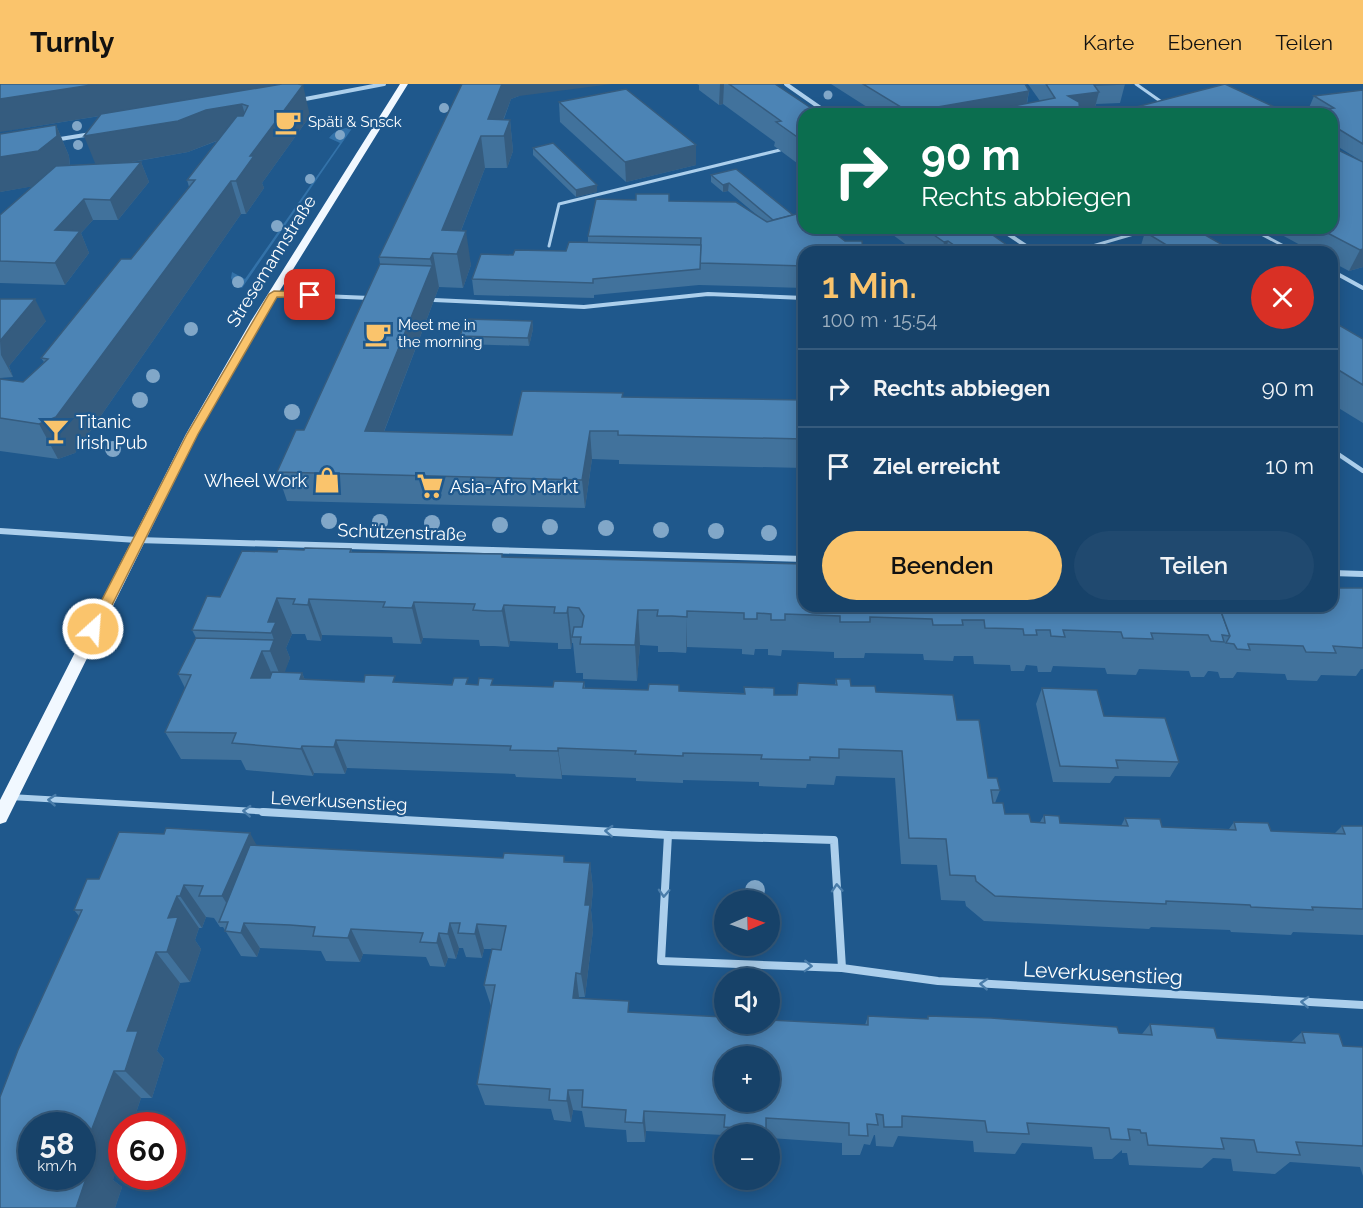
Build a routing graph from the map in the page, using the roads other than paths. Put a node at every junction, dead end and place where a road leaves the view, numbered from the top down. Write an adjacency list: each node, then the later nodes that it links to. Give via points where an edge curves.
1 (384, 84): 5 (street)
2 (404, 84): 20 (main road, Stresemannstraße)
3 (786, 84): 7 (street)
4 (1136, 84): 6 (lane)
5 (290, 101)
6 (1170, 105)
7 (820, 108)
8 (101, 132): 9 (street)
9 (45, 141)
10 (780, 150): 14 (lane, via 559,204)
11 (1008, 234): 15 (street)
12 (1134, 234): 16 (lane)
13 (1261, 234): 17 (lane)
14 (549, 246)
15 (1026, 246)
16 (1092, 246)
17 (1284, 246)
18 (1338, 275): 19 (lane)
19 (1363, 288)
20 (274, 294): 21 (lane); 27 (main road, Stresemannstraße, via 219,385)
21 (372, 298)
22 (798, 298): 23 (lane, via 708,294 584,307)
23 (434, 300)
24 (1338, 454): 25 (street)
25 (1363, 471)
26 (0, 531): 27 (street, Schützenstraße)
27 (137, 540): 28 (street, Schützenstraße); 31 (main road, Stresemannstraße)
28 (798, 559)
29 (1338, 573): 30 (street)
30 (1363, 574)
31 (10, 797): 32 (main road, Stresemannstraße); 33 (street, Leverkusenstieg, one-way to 31)
32 (0, 817)
33 (668, 835): 34 (street, Leverkusenstieg, one-way to 33, via 834,840); 34 (street, Leverkusenstieg, one-way to 34, via 661,961)
34 (842, 968): 35 (street, Leverkusenstieg, one-way to 34, via 938,981)
35 (1363, 1005)

